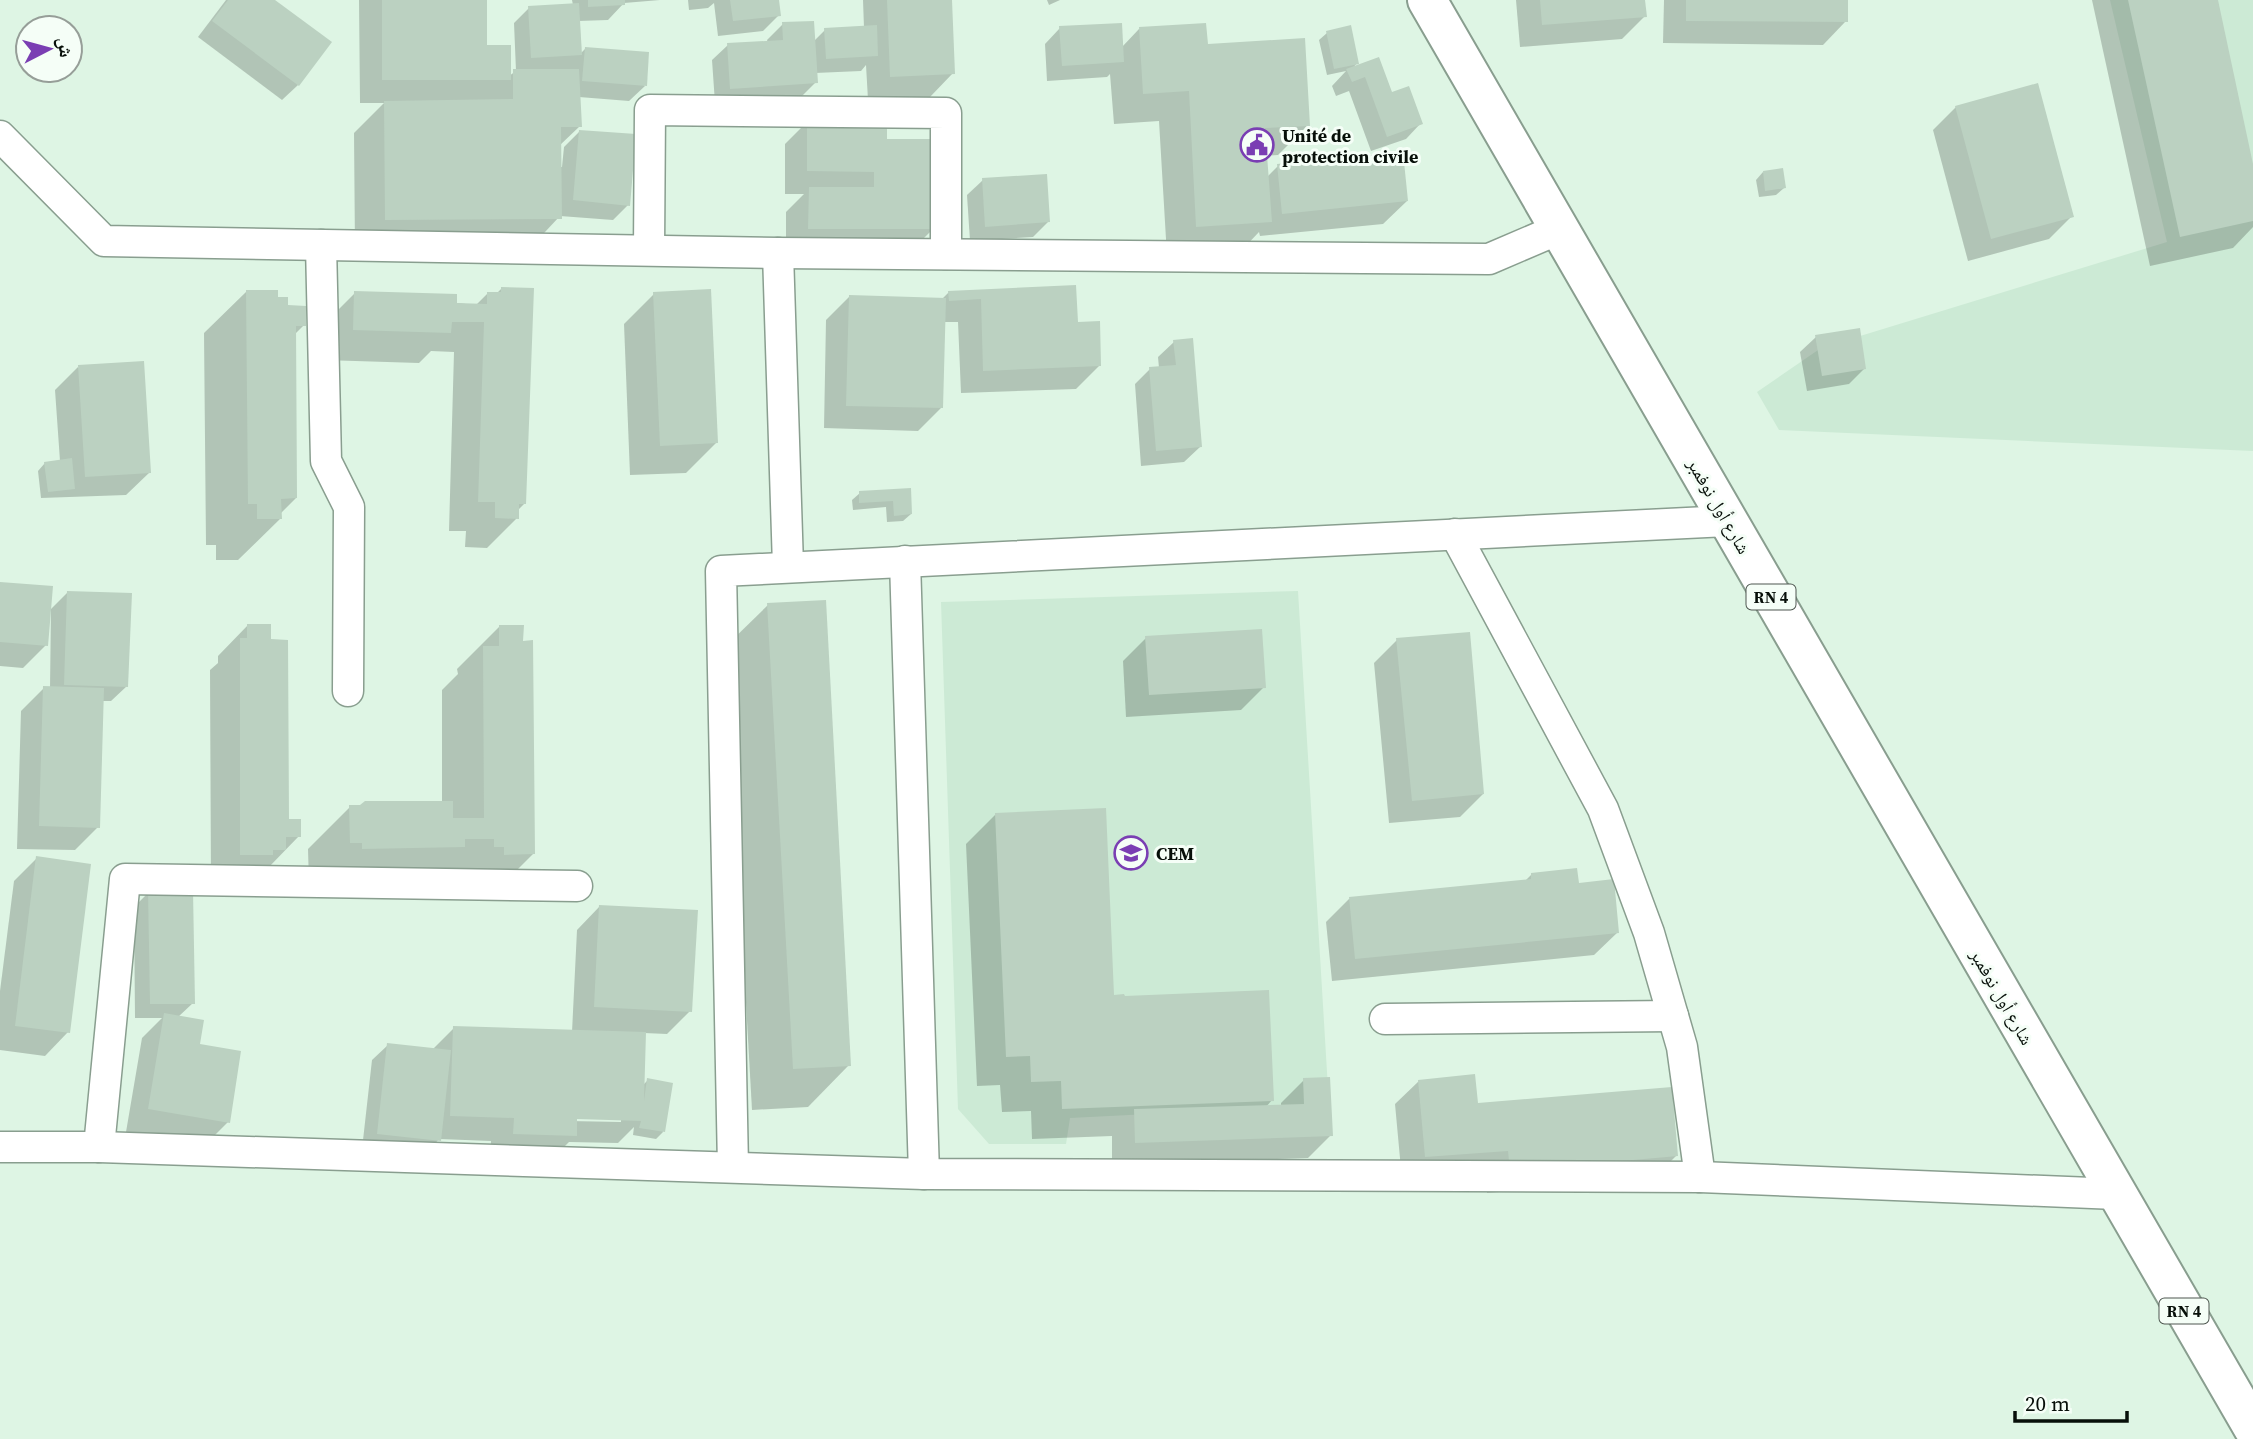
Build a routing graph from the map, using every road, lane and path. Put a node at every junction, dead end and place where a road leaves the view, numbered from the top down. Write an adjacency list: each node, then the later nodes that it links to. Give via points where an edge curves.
1 (1427, 0): 3 (main road, شارع أول نوفمبر / RN 4)
2 (0, 135): 4 (street, via 104,241)
3 (1559, 229): 7 (street, via 1489,259); 8 (main road, شارع أول نوفمبر / RN 4)
4 (321, 245): 5 (street); 12 (street, via 326,461 349,507)
5 (649, 250): 6 (street); 7 (street, via 650,110 946,113)
6 (778, 253): 7 (street); 11 (street)
7 (946, 254)
8 (1727, 521): 9 (street); 21 (main road, شارع أول نوفمبر / RN 4)
9 (1455, 534): 10 (street); 14 (street, via 1603,809 1649,933)
10 (905, 561): 11 (street); 19 (street)
11 (788, 566): 18 (street, via 721,571)
12 (348, 691)
13 (576, 886): 17 (street, via 125,879)
14 (1673, 1016): 15 (street); 20 (street, via 1682,1047)
15 (1385, 1018)
16 (0, 1147): 17 (street)
17 (99, 1147): 18 (street)
18 (733, 1167): 19 (street)
19 (924, 1174): 20 (street)
20 (1700, 1177): 21 (street)
21 (2116, 1194): 22 (main road, RN 4)
22 (2253, 1428)

